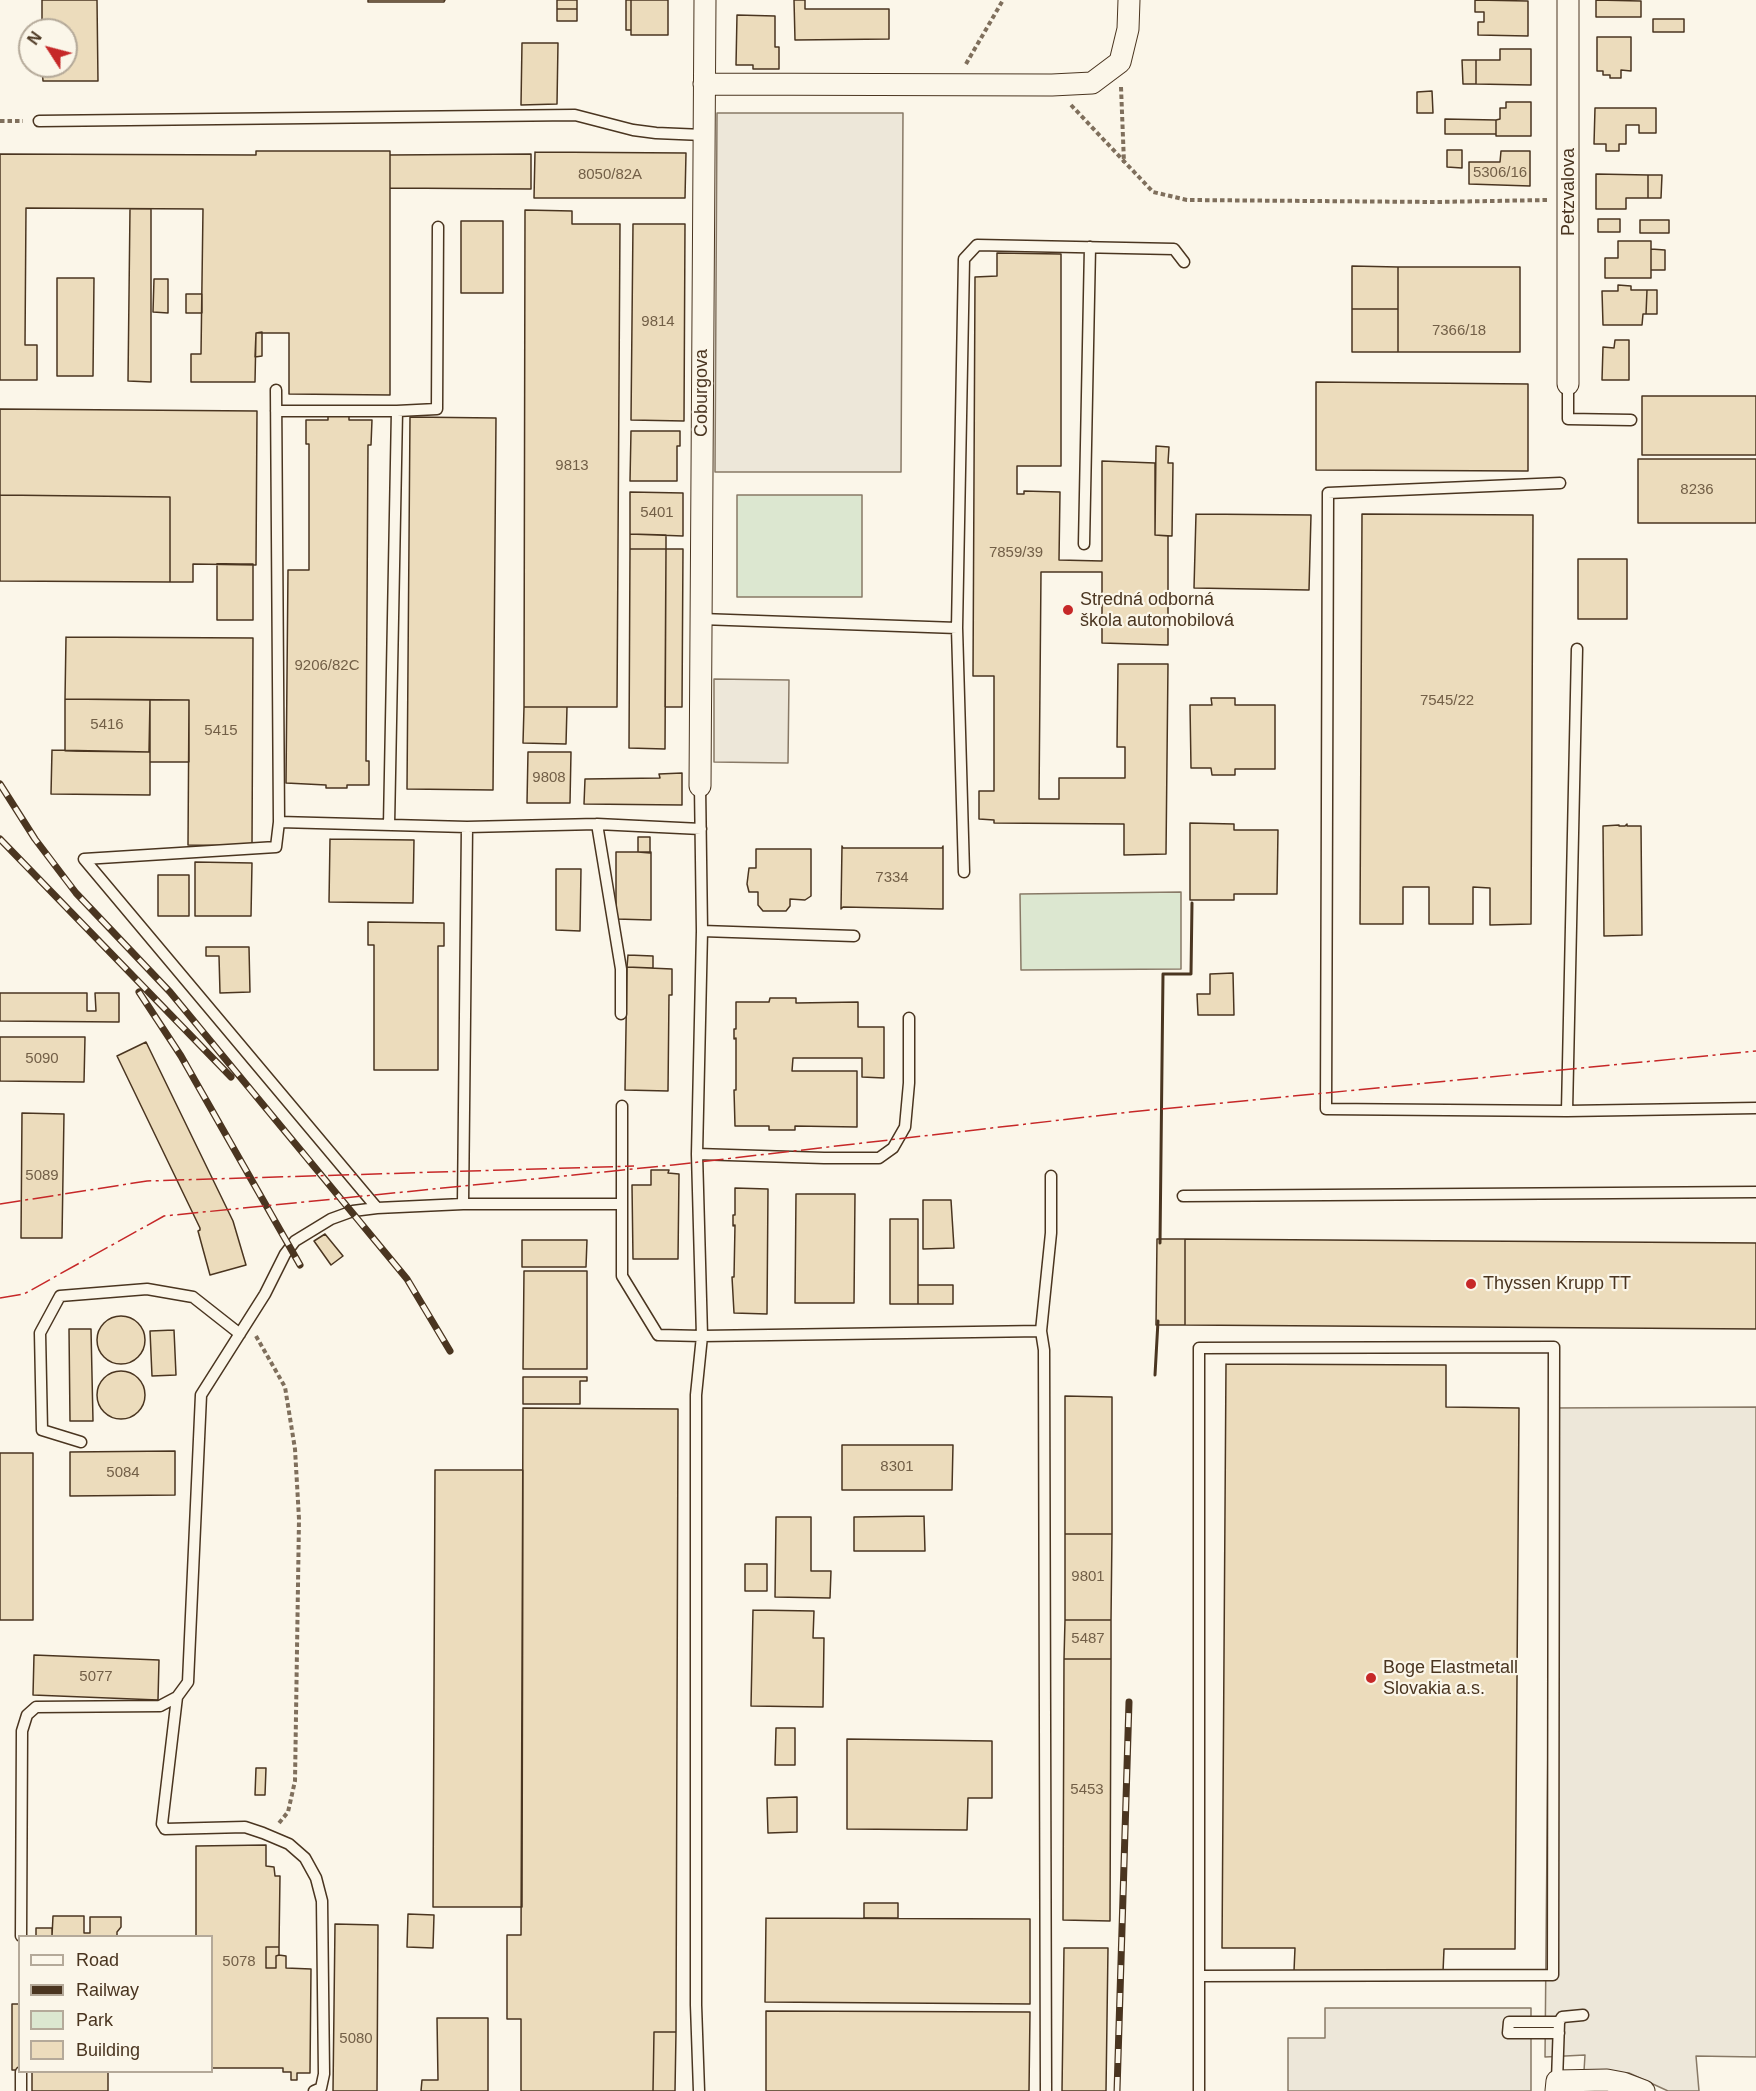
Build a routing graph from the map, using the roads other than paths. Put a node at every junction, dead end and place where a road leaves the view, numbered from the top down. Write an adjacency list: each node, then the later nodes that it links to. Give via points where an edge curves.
1 (705, 0): 4 (street, Coburgova)
2 (1129, 0): 4 (street, via 1128,29 1120,62 1092,83)
3 (1568, 0): 10 (street, Petzvalova)
4 (704, 84): 6 (street, Coburgova)
5 (39, 121): 6 (lane, via 575,115 644,131)
6 (703, 135): 17 (street, Coburgova)
7 (438, 227): 13 (lane, via 437,409)
8 (1090, 247): 9 (lane, via 1174,249); 16 (lane); 18 (lane, via 977,245 964,259)
9 (1184, 262)
10 (1568, 384): 14 (lane, via 1568,419)
11 (276, 390): 12 (lane)
12 (276, 411): 13 (lane); 21 (lane)
13 (397, 411): 23 (lane)
14 (1631, 420)
15 (1560, 483): 33 (lane, via 1328,493 1326,1109)
16 (1084, 544)
17 (701, 619): 18 (lane); 20 (street, Coburgova)
18 (957, 628): 26 (lane)
19 (1577, 649): 33 (lane)
20 (700, 786): 25 (lane)
21 (279, 822): 23 (lane); 40 (lane, via 276,847 84,860)
22 (597, 824): 24 (lane); 25 (lane); 29 (lane, via 621,969)
23 (389, 825): 24 (lane)
24 (466, 827): 38 (lane)
25 (701, 829): 27 (lane)
26 (964, 872)
27 (702, 931): 28 (lane); 34 (lane)
28 (854, 936)
29 (621, 1014)
30 (909, 1018): 34 (lane, via 905,1127 893,1148 879,1158)
31 (622, 1106): 39 (lane)
32 (1756, 1108): 33 (lane)
33 (1567, 1111)
34 (697, 1154): 43 (lane)
35 (1051, 1176): 42 (lane, via 1051,1233)
36 (1756, 1192): 37 (lane)
37 (1183, 1196)
38 (463, 1204): 39 (lane); 40 (lane)
39 (621, 1204): 43 (lane, via 622,1276 658,1335)
40 (377, 1208): 41 (lane, via 331,1219 295,1241)
41 (243, 1329): 44 (lane, via 193,1297 147,1289 60,1296 40,1333 42,1430); 45 (lane, via 201,1395 188,1682)
42 (1041, 1331): 43 (lane); 54 (lane)
43 (702, 1336): 53 (lane, via 696,1395)
44 (81, 1442)
45 (177, 1697): 46 (lane, via 160,1706 36,1707 27,1715 22,1731); 52 (lane, via 162,1824 165,1829 245,1827 270,1835 305,1858 316,1878 322,1901 324,2074 321,2088)
46 (21, 1935)
47 (1199, 1976): 47 (lane, via 1553,1975 1554,1347 1199,1348); 55 (lane)
48 (1583, 2015): 50 (lane, via 1562,2017)
49 (21, 2073): 51 (lane)
50 (1556, 2086): 56 (street, via 1607,2080)
51 (21, 2091)
52 (314, 2091)
53 (699, 2091)
54 (1046, 2091)
55 (1199, 2091)
56 (1644, 2091)

